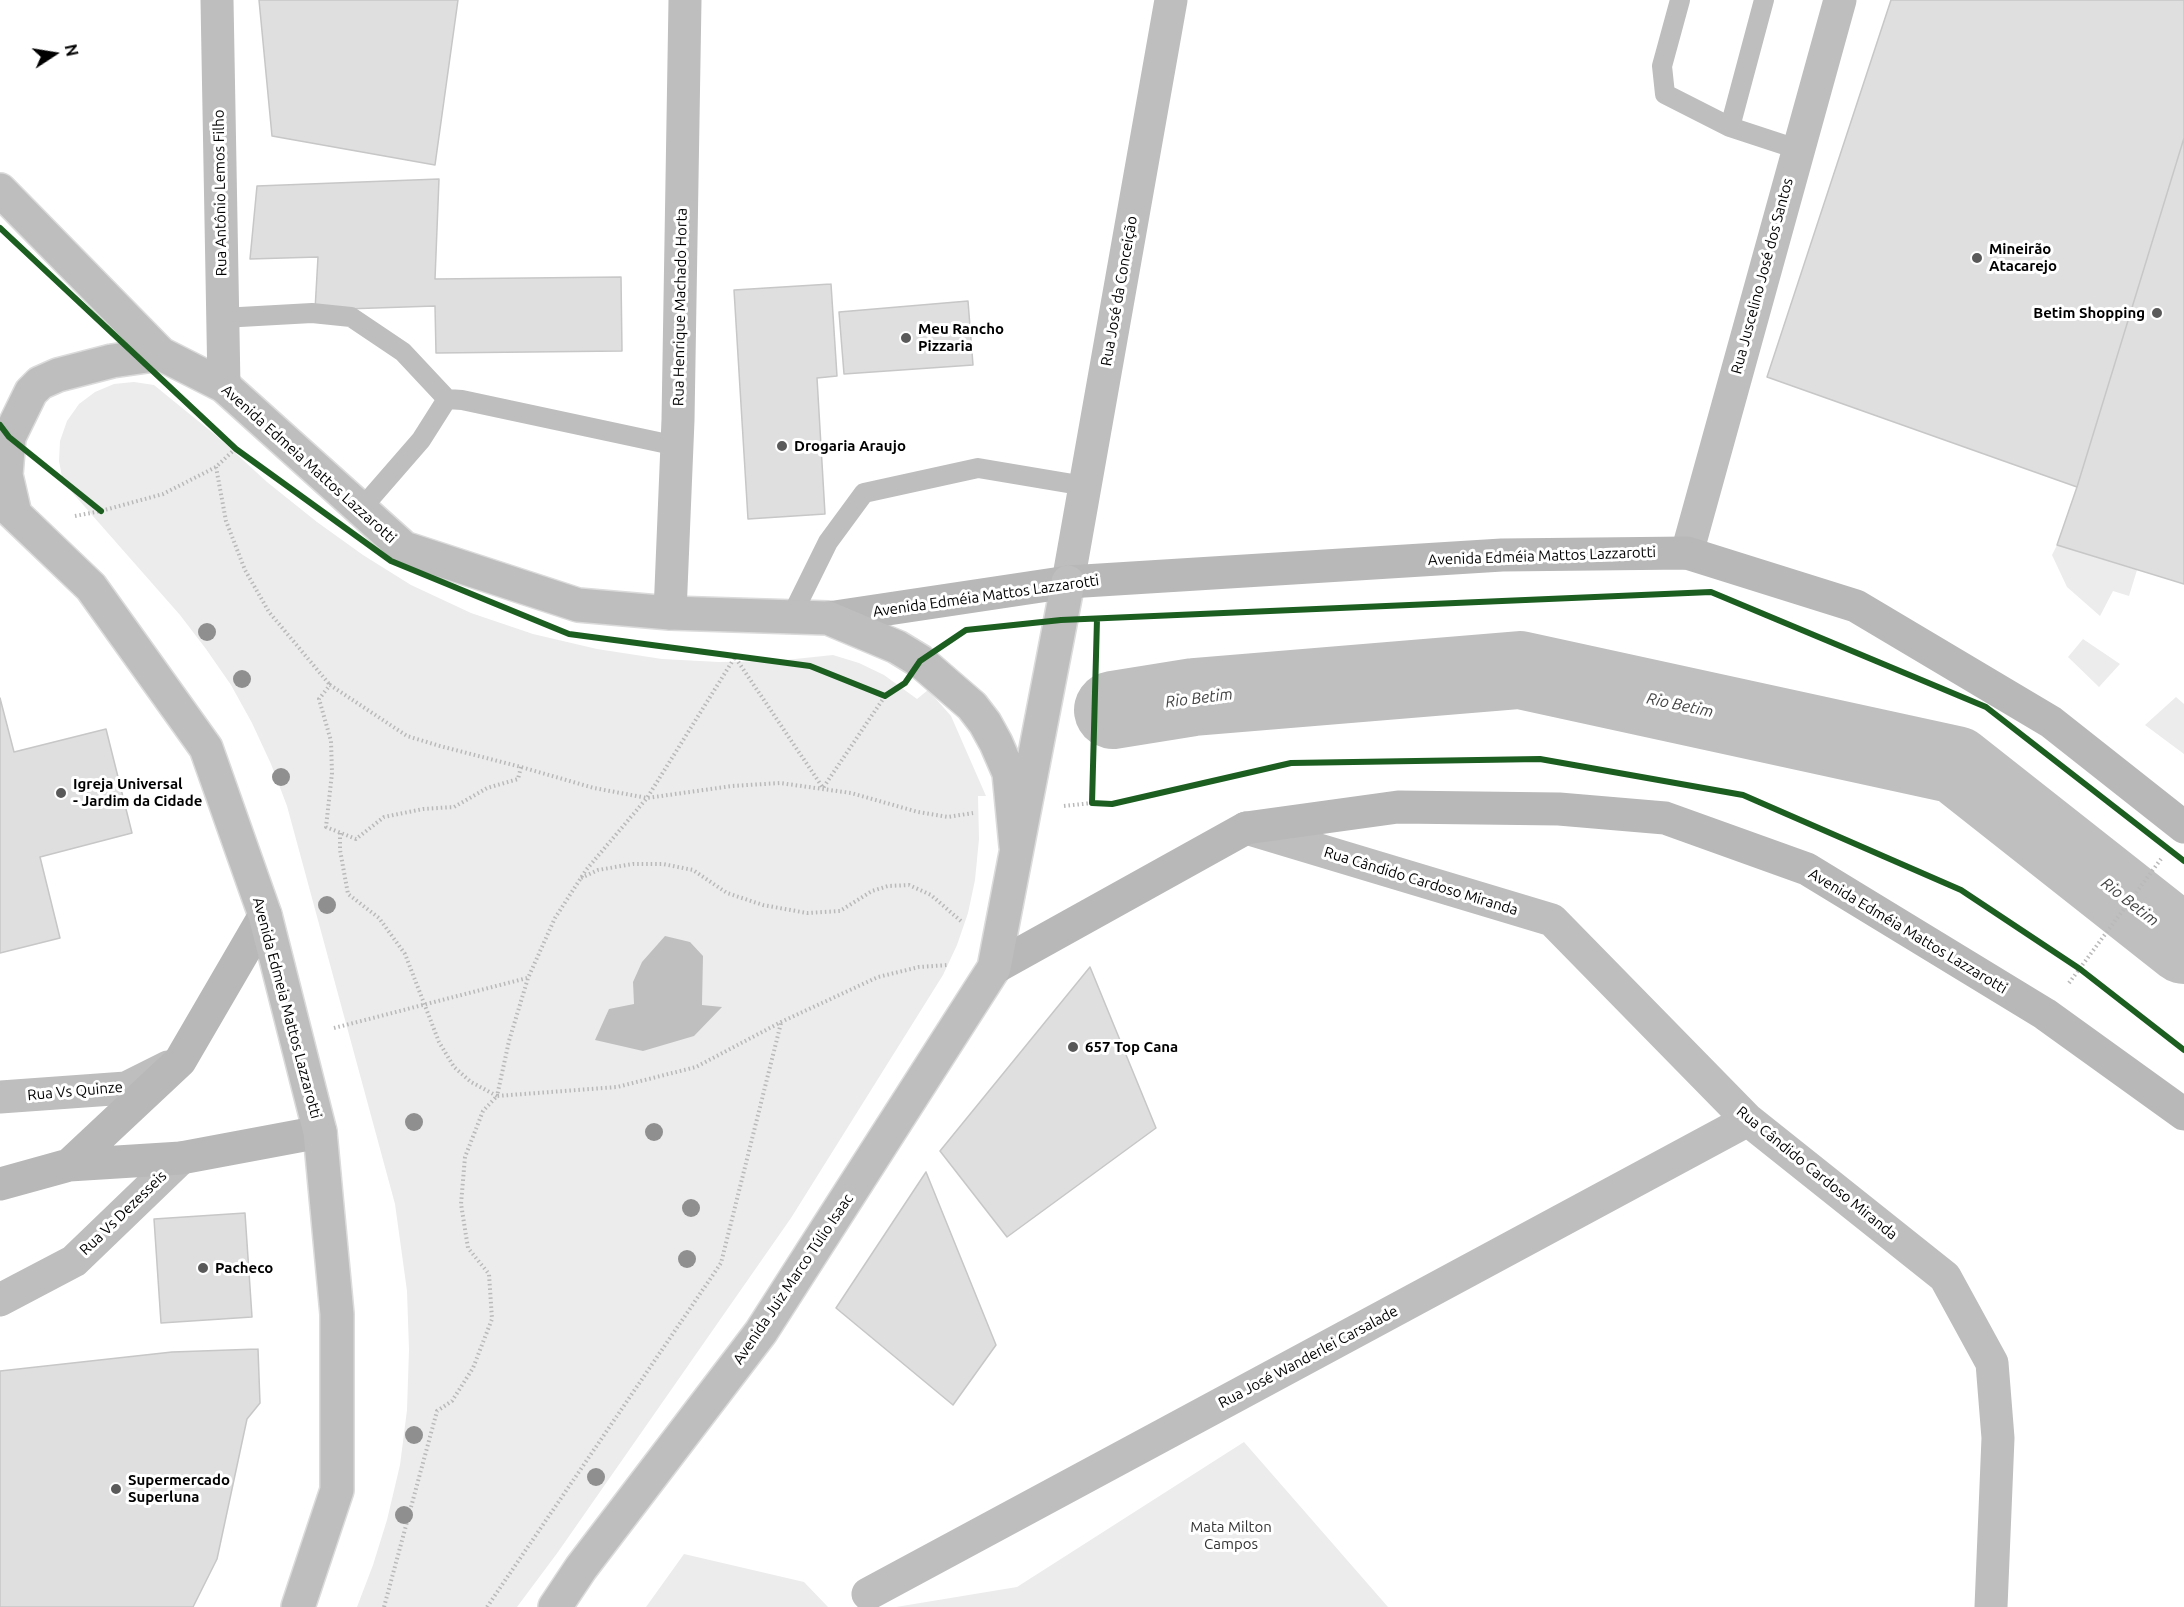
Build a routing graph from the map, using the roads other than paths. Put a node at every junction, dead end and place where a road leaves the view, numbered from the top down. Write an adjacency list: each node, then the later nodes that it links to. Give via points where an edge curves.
1 (217, 0): 10 (street, Rua Antônio Lemos Filho)
2 (685, 0): 14 (street, Rua Henrique Machado Horta)
3 (1171, 0): 15 (street, Rua José da Conceição)
4 (1680, 0): 7 (lane, via 1662,66 1665,94)
5 (1764, 0): 7 (lane)
6 (1840, 0): 8 (street, Rua Juscelino José dos Santos)
7 (1730, 127): 8 (lane)
8 (1797, 149): 18 (street, Rua Juscelino José dos Santos)
9 (0, 190): 11 (street, Avenida Edmeia Mattos Lazzarotti)
10 (222, 318): 12 (street, Rua Antônio Lemos Filho); 13 (lane, via 312,313 351,317 403,351)
11 (161, 354): 12 (street, Avenida Edmeia Mattos Lazzarotti); 17 (street, via 58,375 31,392 9,436 6,475)
12 (224, 386): 16 (street, Avenida Edmeia Mattos Lazzarotti)
13 (447, 399): 14 (lane); 16 (lane, via 422,440)
14 (677, 446): 20 (street, Rua Henrique Machado Horta)
15 (1085, 486): 19 (street, Rua José da Conceição); 21 (lane, via 978,468 864,493 828,542)
16 (362, 509): 20 (street, Avenida Edmeia Mattos Lazzarotti, via 404,548 578,605)
17 (14, 513): 26 (street, Avenida Edmeia Mattos Lazzarotti, via 91,587 206,748)
18 (1687, 553): 19 (main road, Avenida Edméia Mattos Lazzarotti, via 1502,555); 24 (main road, Avenida Edméia Mattos Lazzarotti, via 1856,606 2051,722)
19 (1068, 582): 22 (main road, Avenida Edméia Mattos Lazzarotti); 23 (street, Rua José da Conceição)
20 (670, 613): 21 (street, Avenida Edmeia Mattos Lazzarotti)
21 (791, 617): 22 (street, Avenida Edmeia Mattos Lazzarotti)
22 (828, 618): 23 (street, via 920,661 972,706 1010,773)
23 (1018, 811): 27 (street, via 1016,846)
24 (2184, 827)
25 (1246, 828): 27 (main road, Avenida Edméia Mattos Lazzarotti); 30 (main road, Avenida Edméia Mattos Lazzarotti, via 1398,807 1559,809 1665,818 1807,868 2045,1014); 31 (street, Rua Cândido Cardoso Miranda, via 1552,920)
26 (265, 915): 28 (main road); 32 (street, Avenida Edmeia Mattos Lazzarotti)
27 (994, 968): 39 (street, Avenida Juiz Marco Túlio Isaac, via 762,1332)
28 (180, 1061): 29 (street, Rua Vs Quinze, via 126,1088); 34 (main road)
29 (0, 1097)
30 (2184, 1114)
31 (1748, 1120): 37 (street, Rua José Wanderlei Carsalade); 40 (street, Rua Cândido Cardoso Miranda, via 1946,1278 1992,1363 1998,1438)
32 (320, 1132): 33 (main road); 38 (street, via 337,1314 337,1490)
33 (181, 1158): 34 (main road); 36 (street, Rua Vs Dezesseis, via 74,1261)
34 (69, 1165): 35 (main road)
35 (7, 1182)
36 (0, 1300)
37 (868, 1594)
38 (299, 1606)
39 (555, 1607)
40 (1991, 1607)

